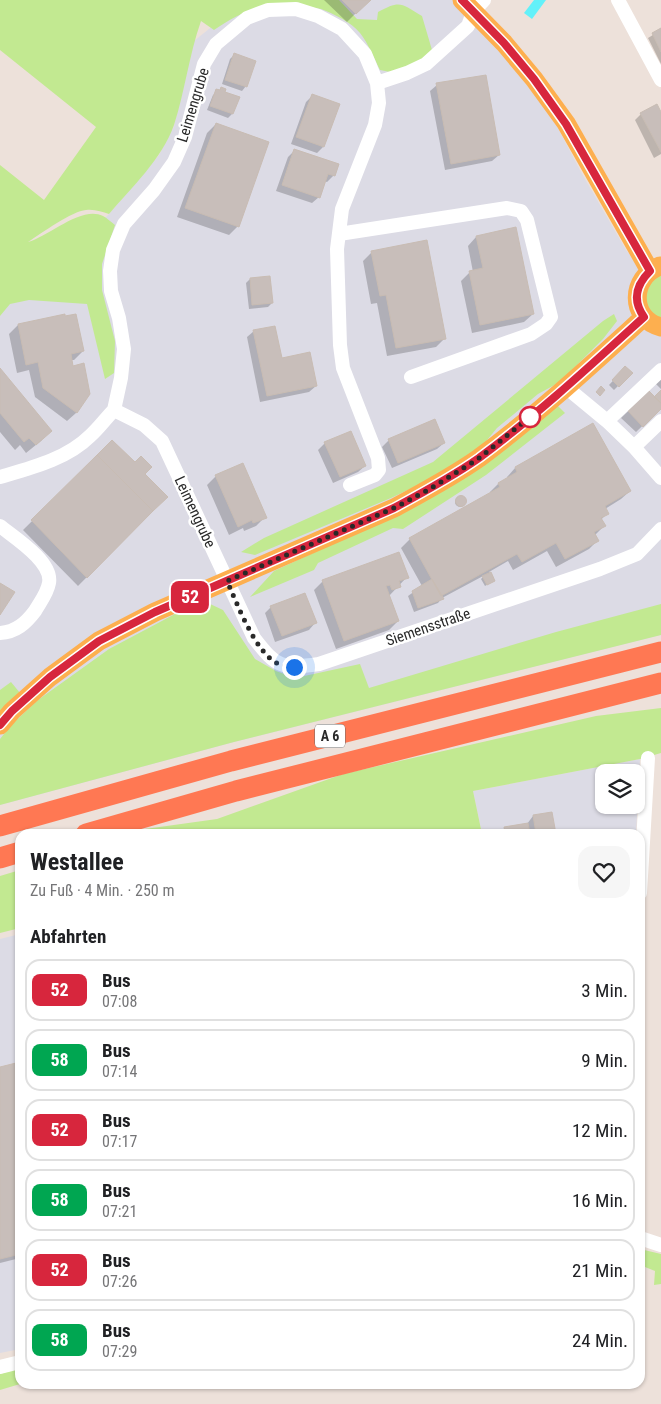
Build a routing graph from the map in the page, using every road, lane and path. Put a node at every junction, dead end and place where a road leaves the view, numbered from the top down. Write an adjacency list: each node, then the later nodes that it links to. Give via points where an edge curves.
1 (618, 0): 3 (street)
2 (473, 4): 4 (street, via 468,26 426,64); 6 (main road, via 566,124)
3 (661, 80)
4 (377, 83): 5 (street, Leimengrube, via 379,104 375,125 342,209); 12 (street, Leimengrube, via 365,54 342,30 318,16 296,9 268,10 247,18 216,44 204,64 185,137 174,162 124,224 114,250 111,291 124,349)
5 (339, 234): 10 (street, via 507,208 521,212 527,220 551,317 546,324 531,334); 18 (street, Leimengrube, via 343,368 378,458 379,470 375,475)
6 (656, 268): 7 (main road, via 642,278 637,290 637,304)
7 (644, 317): 8 (main road); 11 (main road)
8 (661, 328)
9 (661, 370): 13 (street)
10 (411, 377)
11 (567, 388): 13 (street); 21 (main road, via 478,459 428,490)
12 (114, 410): 16 (street, via 89,437 66,453); 21 (street, Leimengrube, via 144,425 162,441)
13 (607, 421): 15 (street)
14 (661, 421): 15 (street)
15 (634, 447): 17 (street)
16 (0, 477)
17 (661, 478)
18 (350, 485)
19 (0, 526): 22 (street, via 40,559 48,569 50,582 26,623)
20 (661, 529): 21 (street, Siemensstraße, via 637,554 600,569 319,664 294,667 278,664 267,655 254,638)
21 (227, 581): 25 (main road, via 99,641 50,677)
22 (0, 633)
23 (661, 652): 27 (highway, A 6, via 231,761)
24 (660, 683): 28 (highway, A 6, via 236,791)
25 (0, 724)
26 (648, 758): 29 (street)
27 (0, 826)
28 (103, 829)
29 (644, 829)
30 (15, 854): 31 (highway)
31 (0, 858)
32 (645, 1240): 33 (street)
33 (661, 1245)
34 (15, 1363): 35 (street)
35 (0, 1367)

